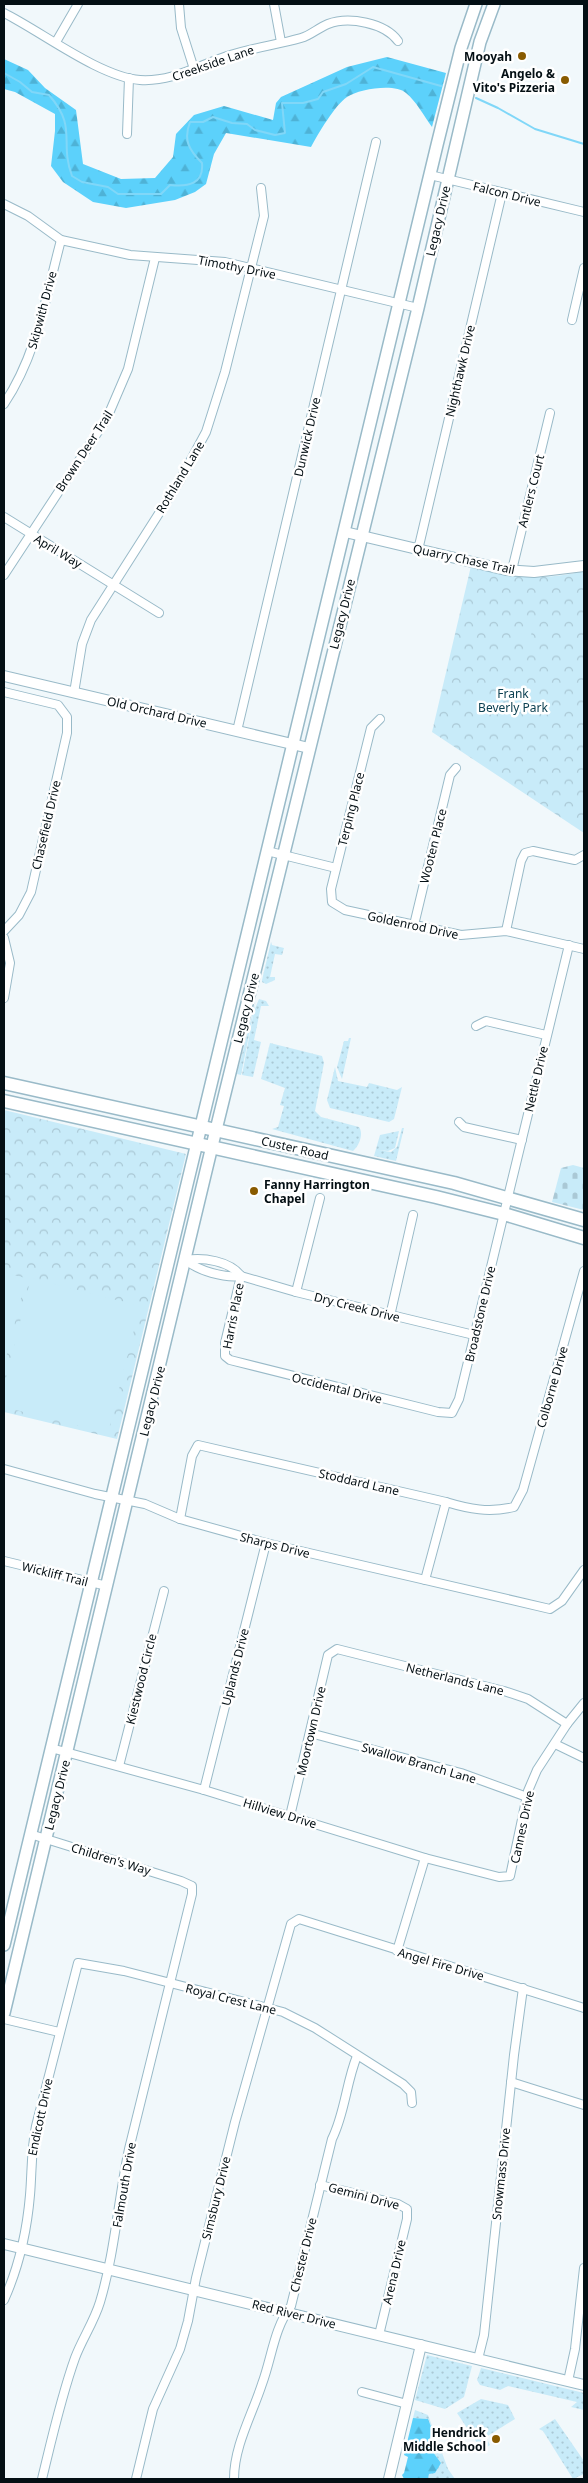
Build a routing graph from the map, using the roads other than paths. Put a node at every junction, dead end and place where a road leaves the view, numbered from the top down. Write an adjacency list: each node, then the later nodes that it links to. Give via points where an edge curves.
1 (78, 4): 8 (street)
2 (179, 4): 10 (street, via 183,37)
3 (274, 4): 9 (street)
4 (476, 4): 5 (main road); 14 (main road, Legacy Drive, via 461,48)
5 (493, 7): 15 (main road, Legacy Drive, via 480,42)
6 (4, 13): 8 (street, Creekside Lane)
7 (398, 41): 9 (street, Creekside Lane, via 387,30 347,21 327,24 302,38)
8 (56, 42): 11 (street, Creekside Lane, via 101,68)
9 (281, 42): 10 (street, Creekside Lane, via 226,56)
10 (194, 69): 11 (street, Creekside Lane, via 157,80)
11 (129, 78): 12 (street)
12 (127, 134)
13 (376, 142): 24 (street, Dunwick Drive)
14 (430, 175): 15 (street, Falcon Drive); 25 (main road, Legacy Drive)
15 (447, 179): 17 (street, Falcon Drive); 26 (main road, Legacy Drive)
16 (261, 188): 22 (street, Rothland Lane, via 264,216)
17 (502, 193): 19 (street, Falcon Drive); 34 (street, Nighthawk Drive)
18 (4, 204): 20 (street, Timothy Drive, via 28,216)
19 (584, 212)
20 (61, 240): 21 (street, Timothy Drive); 28 (street, Skipwith Drive, via 34,346)
21 (155, 258): 22 (street, Timothy Drive, via 213,260); 32 (street, Brown Deer Trail, via 123,384 108,418)
22 (252, 268): 24 (street, Timothy Drive); 38 (street, Rothland Lane, via 206,432 179,482)
23 (584, 268): 27 (street)
24 (342, 290): 25 (street, Timothy Drive); 44 (street, Dunwick Drive)
25 (400, 304): 26 (street, Timothy Drive); 31 (main road, Legacy Drive)
26 (418, 308): 33 (main road, Legacy Drive)
27 (572, 320)
28 (4, 404)
29 (550, 413): 36 (street, Antlers Court)
30 (4, 517): 32 (street, April Way)
31 (344, 532): 33 (street, Quarry Chase Trail); 45 (main road, Legacy Drive)
32 (30, 533): 37 (street, Brown Deer Trail); 38 (street, April Way)
33 (361, 536): 34 (street, Quarry Chase Trail); 46 (main road, Legacy Drive)
34 (418, 550): 36 (street, Quarry Chase Trail)
35 (584, 566): 36 (street, Quarry Chase Trail, via 534,572)
36 (512, 570)
37 (4, 576)
38 (113, 584): 39 (street, April Way); 42 (street, Rothland Lane, via 88,627)
39 (159, 613)
40 (4, 676): 42 (street, Old Orchard Drive)
41 (4, 692): 54 (street, Chasefield Drive, via 58,705 67,717 67,733 31,892 19,915)
42 (74, 693): 44 (street, Old Orchard Drive)
43 (380, 719): 51 (street, Terping Place, via 371,728)
44 (237, 731): 45 (street, Old Orchard Drive)
45 (292, 744): 46 (street, Old Orchard Drive); 48 (main road, Legacy Drive)
46 (309, 748): 50 (main road, Legacy Drive)
47 (456, 768): 53 (street, Wooten Place, via 450,775)
48 (267, 851): 50 (street); 59 (main road, Legacy Drive)
49 (584, 855): 55 (street, via 575,860 533,851 525,853)
50 (283, 856): 51 (street); 60 (main road, Legacy Drive)
51 (336, 868): 52 (street, Terping Place, via 330,889)
52 (332, 902): 53 (street, Goldenrod Drive, via 345,910)
53 (414, 925): 55 (street, Goldenrod Drive, via 461,935)
54 (4, 931)
55 (506, 931): 57 (street, Goldenrod Drive)
56 (4, 938): 61 (street, via 10,963)
57 (569, 945): 58 (street, Goldenrod Drive); 63 (street, Nettle Drive)
58 (584, 948)
59 (233, 986): 60 (main road); 69 (main road, Legacy Drive)
60 (251, 990): 70 (main road, Legacy Drive)
61 (4, 998)
62 (476, 1026): 63 (street, via 486,1021)
63 (546, 1034): 71 (street, Nettle Drive)
64 (4, 1083): 66 (main road, Custer Road)
65 (4, 1101): 67 (main road, Custer Road)
66 (86, 1101): 67 (main road); 69 (main road, Custer Road)
67 (83, 1117): 72 (main road, Custer Road)
68 (459, 1122): 71 (street)
69 (200, 1128): 70 (main road, Custer Road); 72 (main road, Legacy Drive)
70 (216, 1130): 73 (main road, Legacy Drive); 74 (main road, Custer Road)
71 (522, 1140): 77 (street, Nettle Drive)
72 (197, 1142): 73 (main road, Custer Road); 82 (main road, Legacy Drive)
73 (212, 1146): 75 (main road, Custer Road); 83 (main road, Legacy Drive)
74 (363, 1163): 75 (main road); 77 (main road, Custer Road, via 454,1183)
75 (359, 1180): 78 (main road, Custer Road)
76 (320, 1198): 86 (street)
77 (507, 1200): 78 (street, Nettle Drive); 80 (main road, Custer Road)
78 (504, 1214): 81 (main road, Custer Road); 89 (street, Broadstone Drive)
79 (414, 1215): 88 (street)
80 (584, 1220)
81 (584, 1238)
82 (170, 1255): 83 (main road); 93 (main road, Legacy Drive)
83 (186, 1260): 85 (street, Dry Creek Drive, via 194,1267); 94 (main road, Legacy Drive)
84 (584, 1271): 87 (street, Colborne Drive)
85 (241, 1276): 86 (street, Dry Creek Drive); 90 (street, Harris Place, via 225,1343)
86 (296, 1292): 88 (street, Dry Creek Drive)
87 (581, 1296): 96 (street, Colborne Drive)
88 (390, 1316): 89 (street, Dry Creek Drive)
89 (474, 1335): 91 (street, Broadstone Drive, via 460,1399)
90 (225, 1356): 91 (street, Occidental Drive, via 237,1363)
91 (452, 1413)
92 (4, 1469): 93 (street, Sharps Drive)
93 (111, 1498): 94 (street, Sharps Drive); 102 (main road, Legacy Drive)
94 (128, 1502): 97 (street, Sharps Drive, via 145,1504); 103 (main road, Legacy Drive)
95 (446, 1502): 96 (street, Stoddard Lane, via 470,1510 498,1511 514,1507); 97 (street, Stoddard Lane, via 198,1445 192,1456); 101 (street)
96 (518, 1502)
97 (180, 1519): 98 (street, Sharps Drive)
98 (266, 1543): 101 (street, Sharps Drive); 114 (street, Uplands Drive)
99 (4, 1561): 102 (street, Wickliff Trail)
100 (584, 1570): 101 (street, Sharps Drive, via 562,1601 550,1609)
101 (424, 1580)
102 (91, 1584): 103 (street, Wickliff Trail); 110 (main road, Legacy Drive)
103 (107, 1586): 111 (main road, Legacy Drive)
104 (164, 1591): 113 (street, Kiestwood Circle)
105 (337, 1650): 107 (street, Netherlands Lane, via 528,1698); 108 (street, Moortown Drive, via 328,1655)
106 (584, 1703): 107 (street, Cannes Drive)
107 (567, 1724): 109 (street, Cannes Drive)
108 (310, 1733): 115 (street, Swallow Branch Lane, via 452,1771); 116 (street, Moortown Drive)
109 (555, 1744): 112 (street); 115 (street, Cannes Drive, via 537,1770)
110 (51, 1748): 111 (street, Hillview Drive); 117 (main road, Legacy Drive)
111 (67, 1753): 113 (street, Hillview Drive); 118 (main road, Legacy Drive)
112 (584, 1758)
113 (119, 1766): 114 (street, Hillview Drive)
114 (204, 1790): 116 (street, Hillview Drive)
115 (527, 1796): 120 (street, Cannes Drive)
116 (290, 1816): 119 (street, Hillview Drive)
117 (30, 1834): 118 (street, Children's Way); 123 (main road, Legacy Drive)
118 (46, 1839): 121 (street, Children's Way); 130 (main road, Legacy Drive)
119 (425, 1858): 120 (street, Hillview Drive, via 500,1877); 124 (street)
120 (510, 1876)
121 (192, 1886): 126 (street, Falmouth Drive)
122 (298, 1919): 124 (street, Angel Fire Drive); 128 (street, Simsbury Drive, via 291,1924)
123 (4, 1945)
124 (397, 1951): 127 (street, Angel Fire Drive)
125 (78, 1963): 126 (street, Royal Crest Lane); 132 (street, Endicott Drive)
126 (170, 1984): 128 (street, Royal Crest Lane); 142 (street, Falmouth Drive, via 129,2149)
127 (523, 1988): 129 (street, Angel Fire Drive); 134 (street, Snowmass Drive)
128 (269, 2008): 133 (street, Royal Crest Lane, via 315,2028); 143 (street, Simsbury Drive, via 235,2122)
129 (584, 2008)
130 (4, 2013)
131 (4, 2019): 132 (street)
132 (60, 2032): 140 (street, Endicott Drive, via 31,2150 30,2193)
133 (357, 2056): 135 (street, Royal Crest Lane, via 403,2084 411,2092); 137 (street, Chester Drive)
134 (511, 2082): 136 (street); 148 (street, Snowmass Drive, via 484,2335)
135 (412, 2103)
136 (584, 2105)
137 (320, 2185): 138 (street, Gemini Drive); 145 (street, Chester Drive, via 291,2306)
138 (407, 2209): 146 (street, Arena Drive)
139 (4, 2244): 140 (street, Red River Drive)
140 (20, 2248): 142 (street, Red River Drive); 144 (street, Endicott Drive)
141 (584, 2268): 149 (street, via 575,2349)
142 (108, 2269): 143 (street, Red River Drive); 153 (street, Falmouth Drive, via 94,2317 69,2373)
143 (194, 2290): 145 (street, Red River Drive); 154 (street, Simsbury Drive, via 180,2349 153,2409)
144 (4, 2300)
145 (286, 2312): 146 (street, Red River Drive); 155 (street, Chester Drive, via 281,2319 263,2384 246,2424)
146 (379, 2335): 147 (street, Red River Drive)
147 (421, 2345): 148 (street, Red River Drive); 152 (street)
148 (478, 2359): 149 (street, Red River Drive)
149 (568, 2380): 150 (street, Red River Drive)
150 (584, 2385)
151 (362, 2392): 152 (street)
152 (407, 2404): 156 (street)
153 (42, 2479)
154 (136, 2479)
155 (234, 2479)
156 (389, 2479)

